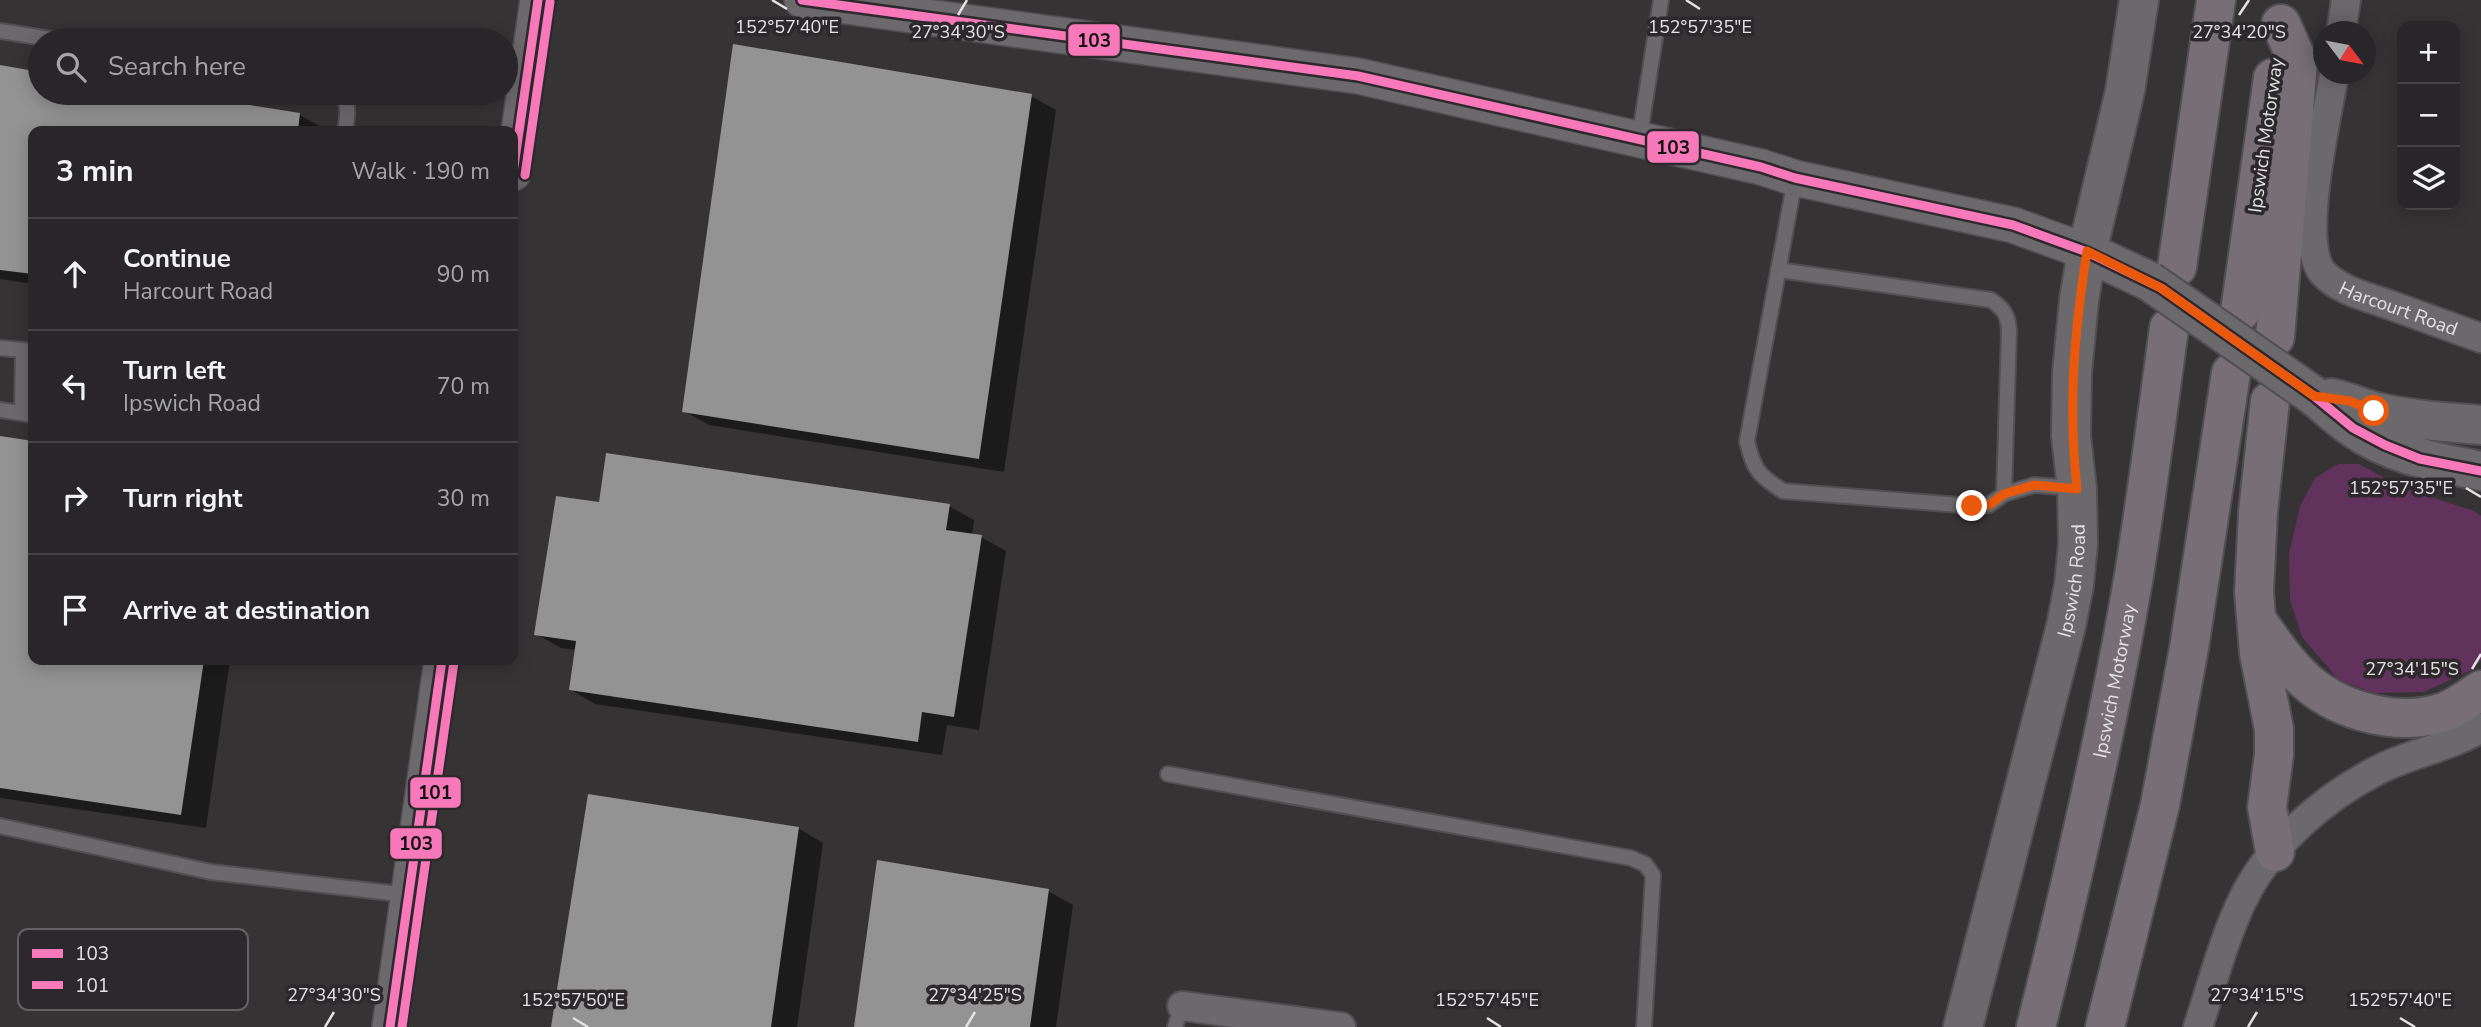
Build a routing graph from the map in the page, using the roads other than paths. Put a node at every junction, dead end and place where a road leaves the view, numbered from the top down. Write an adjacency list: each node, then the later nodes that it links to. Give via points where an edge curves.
1 (538, 0): 14 (street)
2 (806, 0): 15 (street, via 1358,76)
3 (1661, 0): 15 (lane)
4 (2139, 0): 17 (main road, Ipswich Road, via 2125,91)
5 (2216, 0): 19 (highway)
6 (2346, 0): 8 (street)
7 (2282, 12): 20 (highway, Ipswich Motorway); 22 (highway, via 2298,62)
8 (2343, 21)
9 (0, 31): 10 (lane)
10 (28, 35)
11 (2332, 84): 23 (street, Harcourt Road, via 2311,236 2321,271 2342,288)
12 (346, 105): 13 (lane)
13 (346, 126)
14 (518, 138)
15 (1639, 140): 16 (street)
16 (1795, 178): 17 (street, via 2013,225); 18 (lane)
17 (2087, 251): 19 (main road); 33 (main road, Ipswich Road, via 2072,373 2071,436)
18 (1778, 270): 34 (lane, via 1991,300 2003,309 2009,331); 34 (lane, via 1747,441 1752,463 1764,479 1783,491 1972,506 1989,505)
19 (2163, 274): 27 (main road, bridge)
20 (2240, 312)
21 (2169, 328): 48 (highway, Ipswich Motorway, via 2134,576 2085,826)
22 (2275, 337)
23 (2481, 338)
24 (0, 348): 25 (lane)
25 (28, 351): 30 (lane)
26 (2231, 373): 49 (highway, via 2160,805)
27 (2314, 396): 31 (main road, via 2400,416); 32 (main road, via 2353,428 2385,445 2420,460)
28 (2270, 401): 35 (highway, via 2258,512)
29 (0, 410): 30 (lane)
30 (28, 414)
31 (2481, 425)
32 (2481, 471)
33 (2077, 489): 34 (lane, via 2034,485); 47 (main road, Ipswich Road, via 2078,544 2066,626)
34 (2004, 494)
35 (2256, 619): 37 (highway, via 2306,681 2351,708 2411,718 2443,712); 41 (highway, via 2274,729 2267,807)
36 (441, 665): 42 (street)
37 (2481, 691)
38 (2481, 728): 41 (street, via 2462,740 2405,758 2360,779 2314,813)
39 (1168, 774): 46 (lane, via 1645,864 1653,875)
40 (0, 827): 42 (lane, via 211,872)
41 (2275, 852): 50 (street, via 2242,901)
42 (408, 895): 44 (street)
43 (1178, 1017): 45 (street)
44 (390, 1027)
45 (1340, 1027)
46 (1644, 1027)
47 (1963, 1027)
48 (2036, 1027)
49 (2105, 1027)
50 (2198, 1027)

